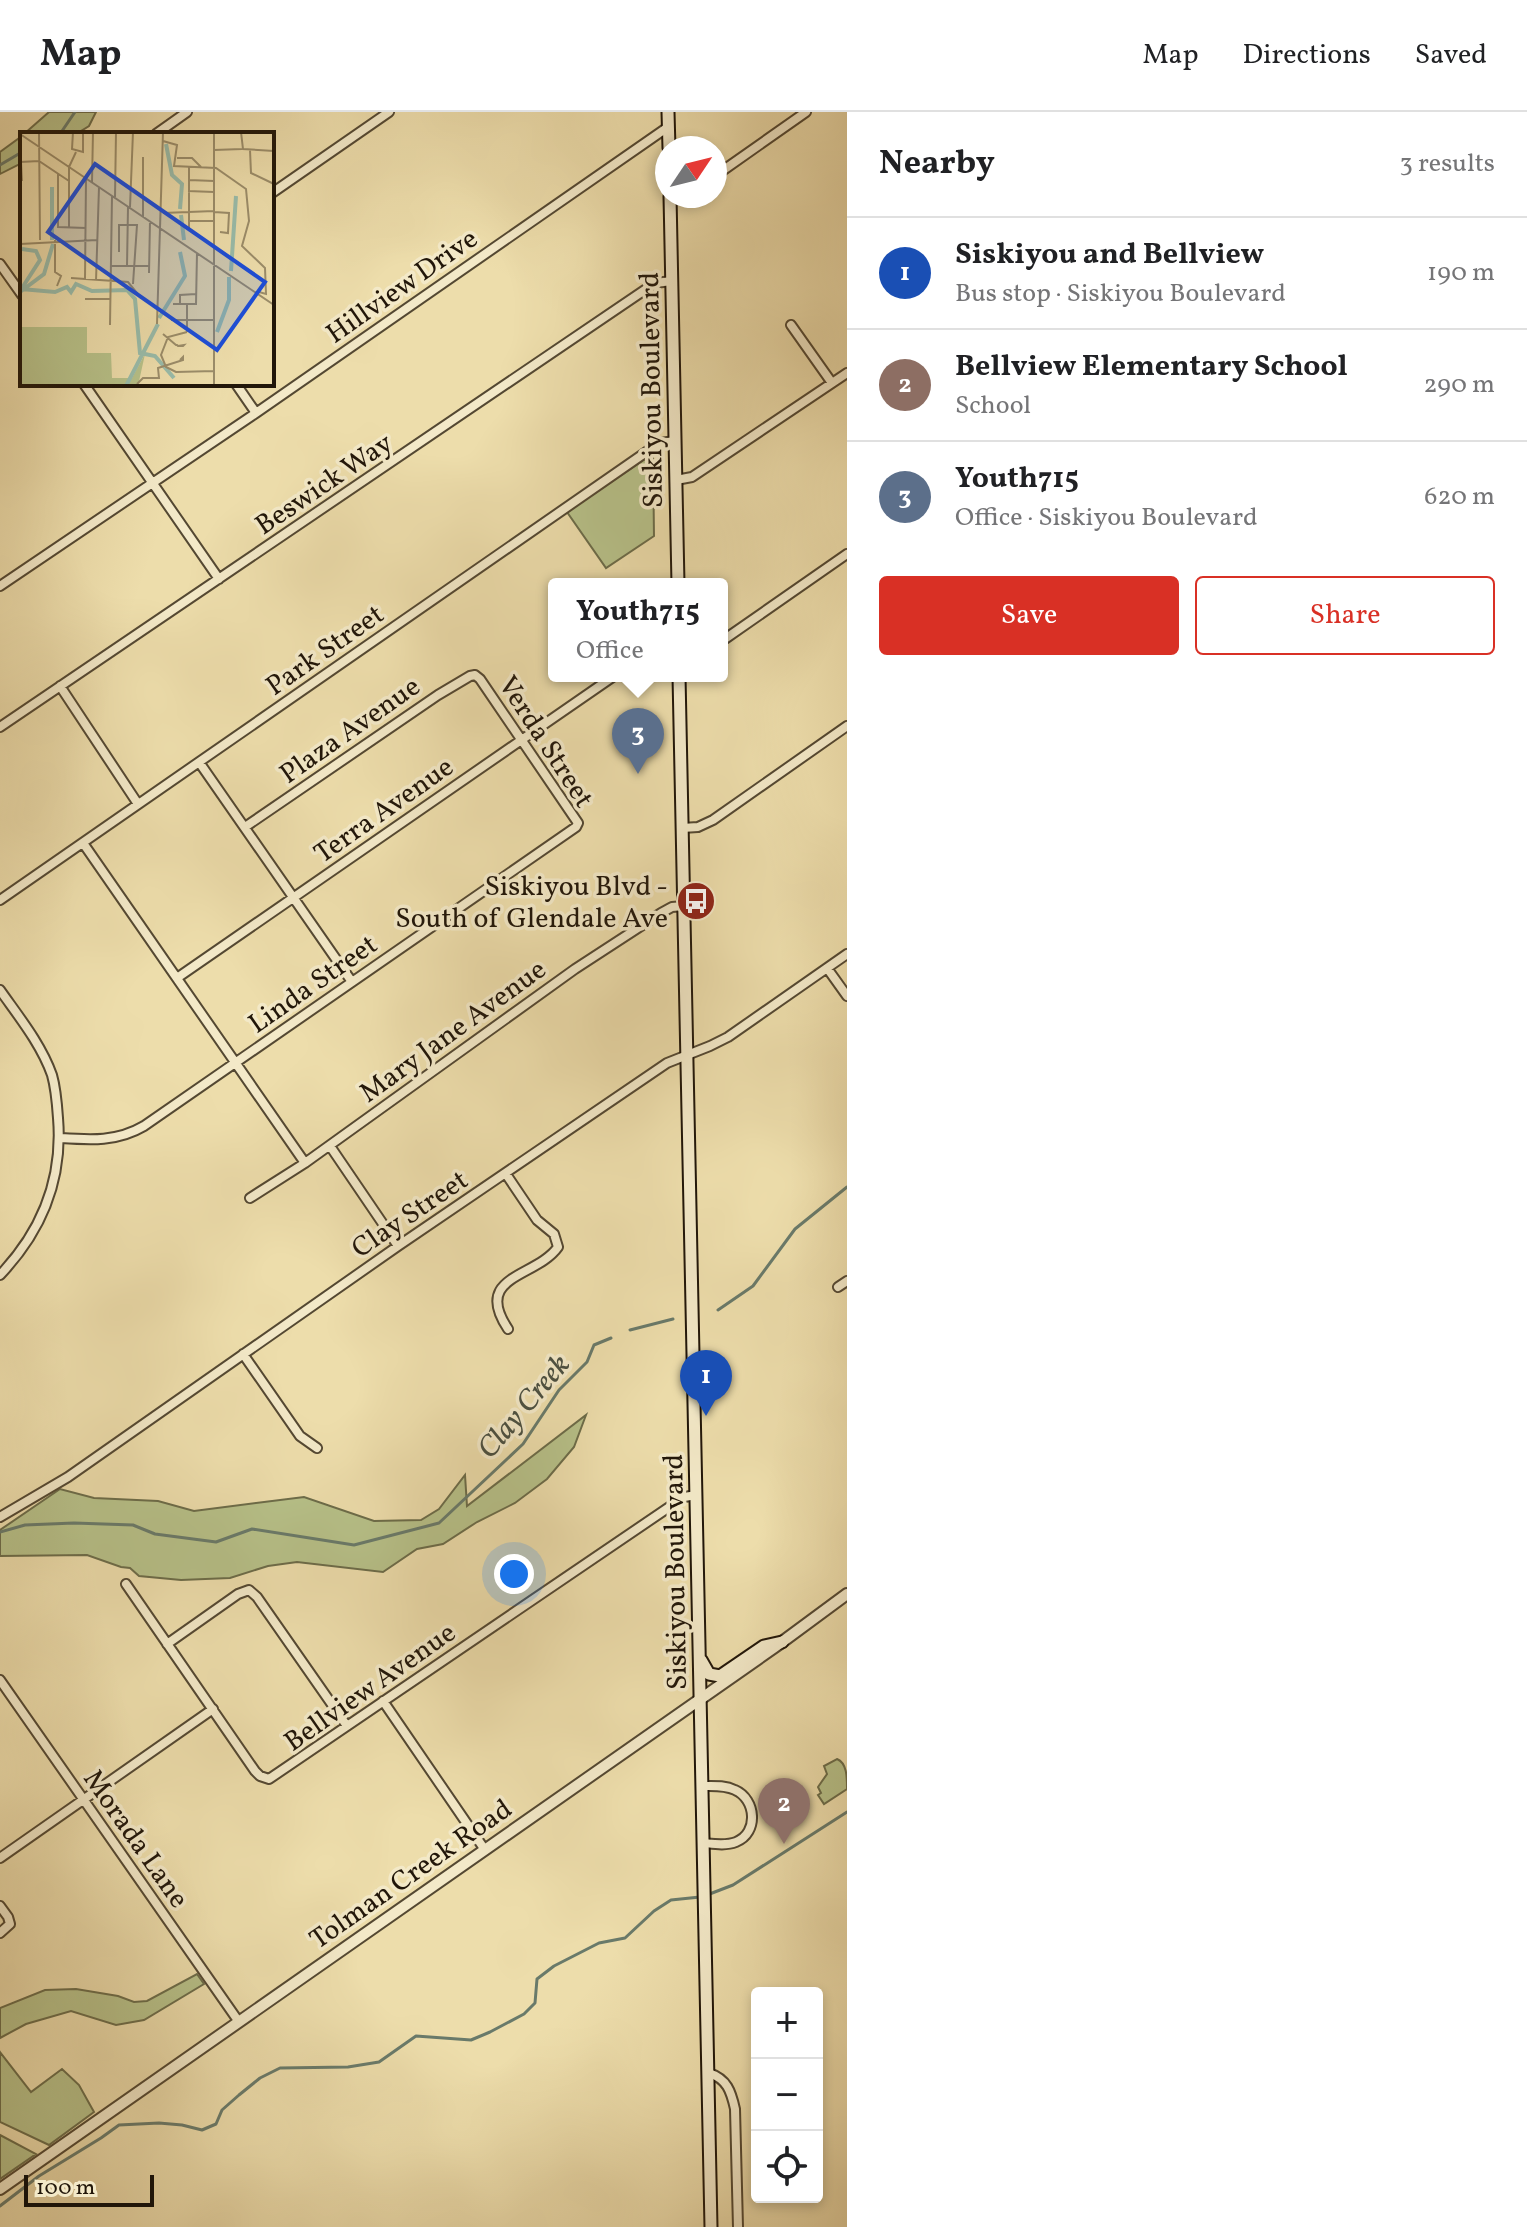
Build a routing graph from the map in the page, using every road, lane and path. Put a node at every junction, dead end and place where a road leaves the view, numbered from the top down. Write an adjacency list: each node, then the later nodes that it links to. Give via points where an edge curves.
1 (187, 112): 6 (street)
2 (668, 112): 5 (main road)
3 (806, 112): 8 (street)
4 (384, 113): 9 (street)
5 (668, 127): 7 (main road); 19 (street, Hillview Drive)
6 (159, 132)
7 (668, 136)
8 (727, 168)
9 (274, 192)
10 (670, 208): 12 (main road, Siskiyou Boulevard)
11 (0, 264): 13 (street)
12 (672, 281): 20 (main road, Siskiyou Boulevard); 25 (street, Beswick Way, via 655,283)
13 (20, 292)
14 (791, 325): 16 (street)
15 (847, 373): 16 (street)
16 (832, 383): 21 (street, via 692,477)
17 (85, 386): 22 (street)
18 (237, 386): 19 (street)
19 (256, 413): 22 (street, Hillview Drive)
20 (675, 441): 21 (main road, Siskiyou Boulevard); 35 (street, Park Street, via 652,448)
21 (676, 480): 24 (main road, Siskiyou Boulevard)
22 (154, 483): 25 (street); 26 (street, Hillview Drive)
23 (847, 554): 27 (street)
24 (678, 578)
25 (219, 579): 31 (street, Beswick Way)
26 (0, 586)
27 (728, 637)
28 (480, 679): 34 (street, Verda Street); 37 (street, Plaza Avenue, via 475,675 454,684)
29 (605, 682): 34 (street, Terra Avenue)
30 (679, 682): 39 (main road, Siskiyou Boulevard)
31 (60, 686): 33 (street, Beswick Way); 36 (street)
32 (847, 726): 39 (street, via 713,820)
33 (0, 727)
34 (522, 740): 38 (street, Verda Street, via 577,819); 41 (street, Terra Avenue)
35 (199, 762): 36 (street, Park Street); 37 (street)
36 (138, 804): 40 (street, Park Street)
37 (245, 827): 41 (street)
38 (576, 827): 47 (street, Linda Street)
39 (682, 828): 43 (main road, Siskiyou Boulevard)
40 (83, 843): 42 (street, Park Street); 46 (street)
41 (294, 897): 46 (street, Terra Avenue); 47 (street)
42 (0, 900)
43 (684, 906): 50 (main road, Siskiyou Boulevard); 53 (street, Mary Jane Avenue, via 661,913 575,969)
44 (847, 954): 45 (street, Clay Street)
45 (827, 968): 49 (street); 50 (street, Clay Street, via 728,1037)
46 (177, 978): 51 (street)
47 (352, 982): 51 (street, Linda Street)
48 (0, 990): 52 (street, via 48,1066)
49 (847, 996)
50 (688, 1055): 55 (street, Clay Street, via 667,1063); 64 (main road, Siskiyou Boulevard)
51 (235, 1063): 52 (street, Linda Street, via 131,1133 103,1140); 54 (street)
52 (60, 1138): 58 (street, via 56,1176 43,1214)
53 (330, 1146): 54 (street, Mary Jane Avenue); 57 (street)
54 (305, 1163): 56 (street, Mary Jane Avenue)
55 (506, 1174): 57 (street, Clay Street); 61 (street, via 537,1220 554,1234 558,1247 500,1289 497,1306)
56 (250, 1198)
57 (398, 1246): 62 (street, Clay Street)
58 (0, 1275)
59 (847, 1281): 60 (street)
60 (838, 1287)
61 (508, 1329)
62 (243, 1354): 63 (street, via 300,1436); 65 (street, Clay Street, via 68,1477)
63 (317, 1448)
64 (697, 1495): 70 (main road, Siskiyou Boulevard); 73 (street, Bellview Avenue, via 684,1497)
65 (0, 1517)
66 (126, 1584): 69 (street, Bellview Avenue)
67 (847, 1594): 68 (street, Tolman Creek Road)
68 (782, 1642): 70 (main road, via 764,1646 720,1676 709,1674); 72 (street, Tolman Creek Road)
69 (167, 1644): 74 (street, Bellview Avenue); 75 (street, via 249,1590)
70 (700, 1660): 72 (main road, Siskiyou Boulevard)
71 (0, 1680): 77 (street, Morada Lane)
72 (701, 1699): 76 (main road, Siskiyou Boulevard); 79 (street, Tolman Creek Road)
73 (383, 1701): 75 (street, Bellview Avenue); 79 (street)
74 (213, 1709): 75 (street, Bellview Avenue, via 265,1779 274,1778); 77 (street)
75 (347, 1726)
76 (703, 1786): 78 (main road, Siskiyou Boulevard); 78 (street, via 740,1792 752,1822 749,1833 734,1843)
77 (82, 1798): 80 (street); 83 (street, Morada Lane)
78 (704, 1843): 84 (main road, Siskiyou Boulevard)
79 (485, 1850): 83 (street, Tolman Creek Road)
80 (0, 1858)
81 (0, 1906): 82 (street, via 10,1924)
82 (0, 1933)
83 (239, 2022): 85 (street, Tolman Creek Road)
84 (709, 2073): 86 (main road, Siskiyou Boulevard); 87 (street, via 724,2080 735,2109)
85 (0, 2189)
86 (711, 2227)
87 (738, 2227)

